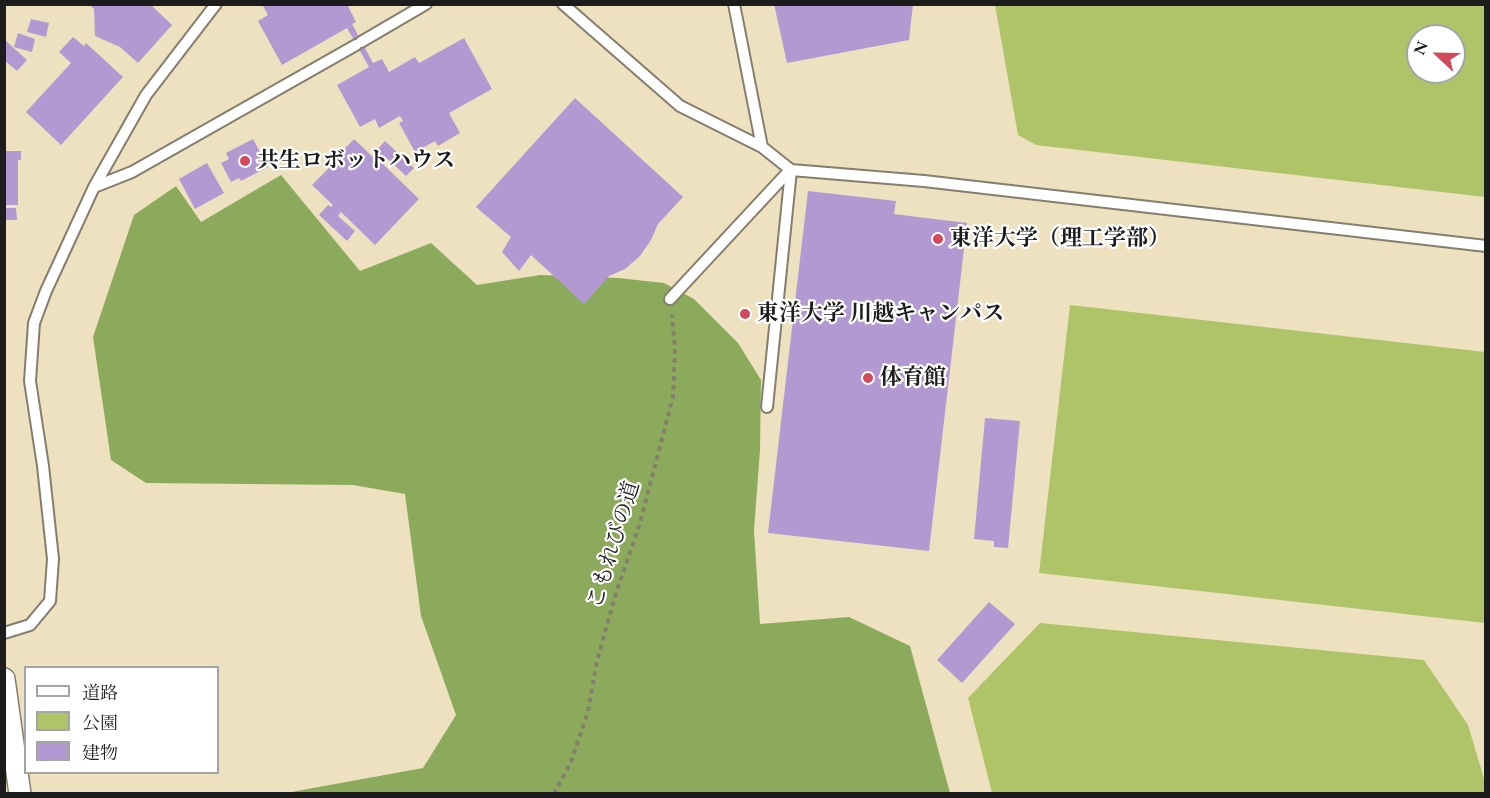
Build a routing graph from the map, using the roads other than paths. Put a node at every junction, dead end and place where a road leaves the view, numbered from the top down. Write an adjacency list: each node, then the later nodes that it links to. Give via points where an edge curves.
1 (216, 4): 7 (lane, via 146,95)
2 (426, 4): 7 (lane, via 132,172)
3 (734, 4): 5 (lane)
4 (566, 5): 5 (lane, via 680,106)
5 (762, 147): 6 (lane)
6 (791, 170): 8 (lane, via 924,181); 9 (lane); 10 (lane)
7 (94, 187): 11 (lane, via 34,323 30,381 53,559 50,601 30,624)
8 (1485, 246)
9 (670, 299)
10 (767, 407)
11 (4, 633)
12 (4, 679): 13 (street)
13 (20, 794)

